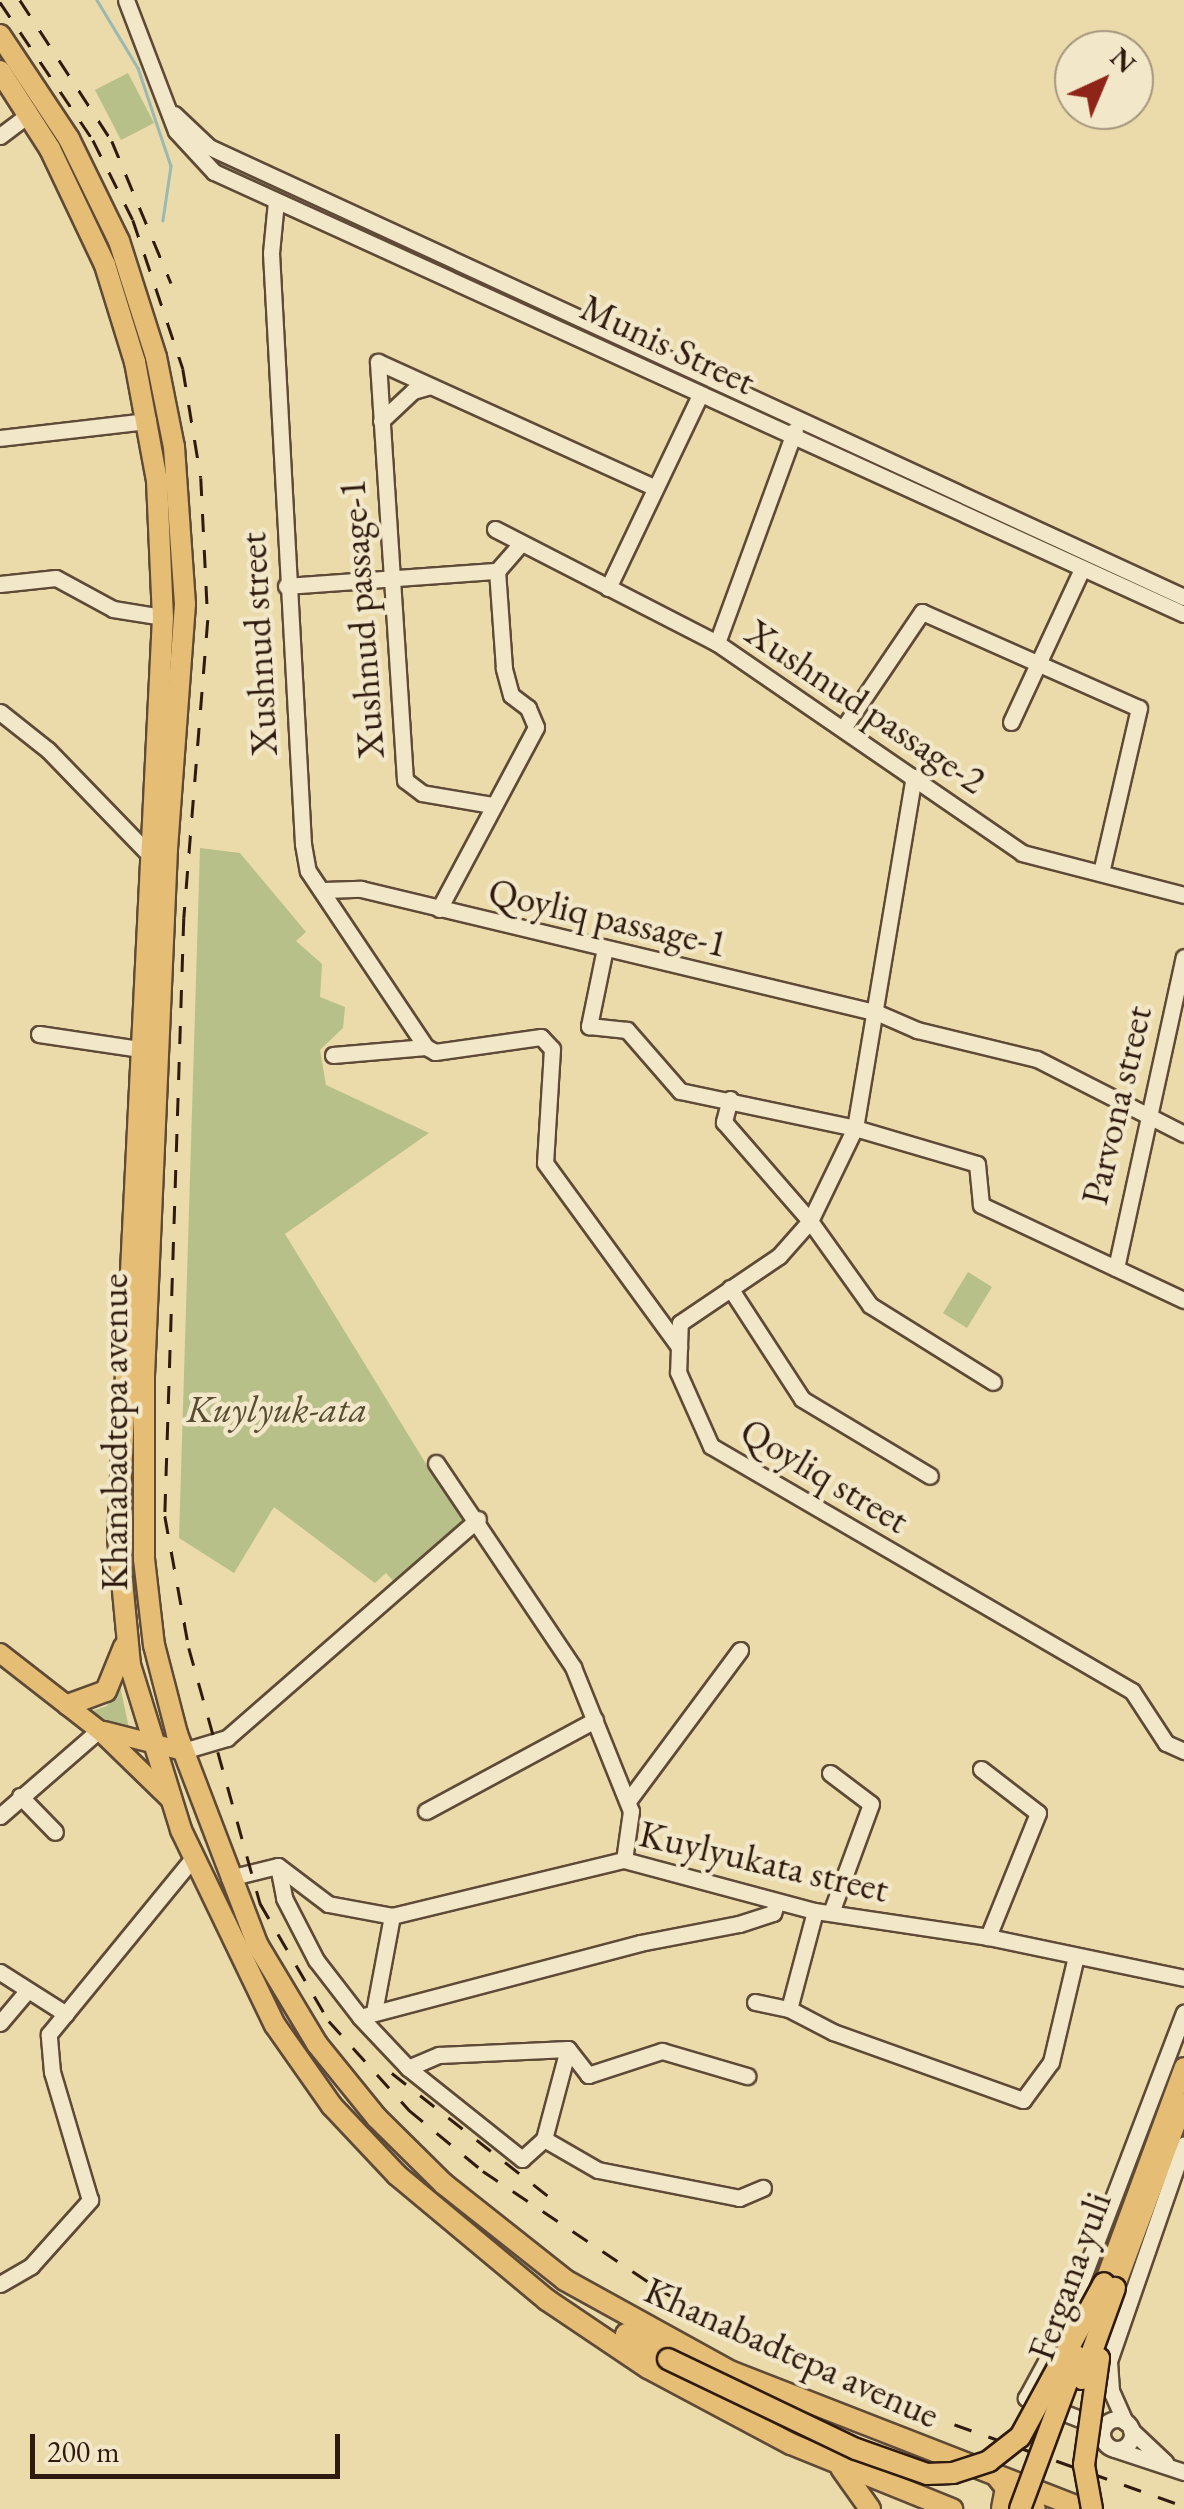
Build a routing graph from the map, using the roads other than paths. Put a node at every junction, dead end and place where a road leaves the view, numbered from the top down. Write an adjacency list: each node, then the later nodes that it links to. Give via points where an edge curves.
1 (126, 0): 4 (street, Munis Street)
2 (0, 35): 51 (highway, Khanabadtepa avenue, via 69,139 119,241 156,357 174,446 185,604)
3 (0, 71): 5 (highway, Khanabadtepa avenue)
4 (161, 94): 7 (street, Munis Street, via 209,147); 8 (street, Munis Street, via 176,131 200,162)
5 (29, 114): 6 (street); 14 (highway, Khanabadtepa avenue, via 108,274)
6 (0, 136)
7 (309, 194): 9 (street); 10 (street, Munis Street)
8 (276, 201): 9 (street, Munis Street); 29 (street, Xushnud street, via 271,254)
9 (301, 212): 11 (street, Munis Street)
10 (386, 229): 11 (street); 16 (street, Munis Street)
11 (380, 245): 13 (street, Munis Street)
12 (430, 386): 15 (street, via 413,391); 15 (street, Xushnud passage-1, via 378,362); 19 (street, Xushnud passage-1)
13 (700, 396): 16 (street, Munis Street); 19 (street)
14 (148, 421): 17 (street); 33 (highway, Khanabadtepa avenue)
15 (381, 421): 27 (street, Xushnud passage-1)
16 (795, 429): 18 (street, Munis Street); 20 (street, Munis Street); 34 (street)
17 (0, 438)
18 (921, 476): 20 (street); 22 (street, Munis Street)
19 (653, 487): 30 (street)
20 (913, 494): 24 (street, Munis Street)
21 (495, 530): 23 (street, Xushnud passage-2)
22 (1050, 536): 24 (street); 31 (street, Munis Street)
23 (521, 542): 26 (street); 30 (street, Xushnud passage-2)
24 (1044, 552): 25 (street, Munis Street)
25 (1082, 569): 32 (street, Munis Street); 35 (street)
26 (497, 571): 27 (street); 40 (street, via 510,695 528,708 536,727)
27 (390, 577): 29 (street); 40 (street, Xushnud passage-1, via 405,780 422,793)
28 (0, 584): 33 (street, via 56,578 113,609)
29 (286, 586): 43 (street, Xushnud street, via 303,844 308,871)
30 (608, 588): 34 (street, Xushnud passage-2)
31 (1184, 598)
32 (1184, 614)
33 (163, 617): 41 (highway, Khanabadtepa avenue)
34 (717, 643): 38 (street, Xushnud passage-2)
35 (1038, 665): 37 (street); 38 (street, via 922,612); 42 (street, via 1139,708)
36 (0, 712): 41 (street, via 48,750)
37 (1010, 722)
38 (844, 726): 39 (street, Xushnud passage-2)
39 (914, 777): 42 (street, Xushnud passage-2, via 1022,852); 48 (street)
40 (492, 805): 45 (street)
41 (147, 852): 51 (highway, Khanabadtepa avenue)
42 (1101, 874): 44 (street, Xushnud passage-2)
43 (324, 890): 45 (street, Qoyliq passage-1, via 361,889); 50 (street, Xushnud street)
44 (1184, 895)
45 (440, 910): 46 (street, Qoyliq passage-1)
46 (604, 952): 48 (street, Qoyliq passage-1); 53 (street, via 589,1026 627,1030 680,1091)
47 (1184, 957): 54 (street, Parvona street)
48 (878, 1013): 54 (street, Qoyliq passage-1, via 917,1030 1038,1059); 55 (street)
49 (38, 1034): 51 (street)
50 (420, 1049): 52 (street, Qoyliq street); 61 (street, Qoyliq street, via 541,1037 552,1049 545,1163)
51 (149, 1050): 66 (highway, Khanabadtepa avenue, via 118,1538); 73 (highway, Khanabadtepa avenue, via 142,1519 154,1644)
52 (333, 1055)
53 (730, 1099): 55 (street); 57 (street, via 724,1122)
54 (1146, 1111): 56 (street, Qoyliq passage-1); 58 (street, Parvona street)
55 (855, 1128): 57 (street); 58 (street, via 977,1164 982,1205)
56 (1184, 1134)
57 (810, 1221): 59 (street, via 779,1256); 62 (street, via 870,1304)
58 (1116, 1268): 60 (street)
59 (730, 1288): 61 (street, via 680,1324); 64 (street, via 802,1399)
60 (1184, 1300)
61 (680, 1347): 74 (street, Qoyliq street, via 678,1372 712,1446 1132,1690 1166,1743)
62 (993, 1382)
63 (436, 1464): 65 (street)
64 (930, 1476)
65 (478, 1519): 70 (street, via 559,1641); 73 (street, via 227,1738)
66 (126, 1640): 69 (highway, via 106,1691); 72 (highway, Khanabadtepa avenue)
67 (740, 1650): 80 (street)
68 (0, 1653): 69 (main road)
69 (68, 1705): 71 (main road)
70 (595, 1720): 80 (street); 81 (street)
71 (99, 1730): 72 (main road); 78 (street); 79 (main road)
72 (150, 1741): 73 (main road); 79 (highway, Khanabadtepa avenue)
73 (183, 1751): 87 (highway, Khanabadtepa avenue)
74 (1184, 1751)
75 (981, 1769): 91 (street, via 1038,1813)
76 (830, 1773): 89 (street, via 870,1804)
77 (0, 1790): 78 (street)
78 (17, 1798): 82 (street); 83 (street)
79 (170, 1800): 84 (highway, Khanabadtepa avenue)
80 (628, 1801): 85 (street)
81 (426, 1811)
82 (0, 1816)
83 (56, 1832)
84 (193, 1858): 99 (street); 118 (highway, Khanabadtepa avenue, via 284,2039 332,2106 397,2176 603,2339 720,2409)
85 (624, 1860): 88 (street, Kuylyukata street); 90 (street, Kuylyukata street)
86 (278, 1866): 87 (street); 90 (street, Kuylyukata street, via 328,1904); 100 (street, via 284,1898 316,1960)
87 (229, 1878): 110 (highway, Khanabadtepa avenue, via 278,1985 331,2063 409,2152)
88 (777, 1902): 89 (street, Kuylyukata street); 100 (street, via 773,1913 739,1924)
89 (823, 1912): 91 (street, Kuylyukata street); 97 (street)
90 (392, 1916): 100 (street)
91 (988, 1936): 92 (street, Kuylyukata street)
92 (1076, 1956): 94 (street, Kuylyukata street); 97 (street, via 1052,2062 1023,2100 832,2032)
93 (0, 1972): 95 (street)
94 (1184, 1978)
95 (27, 1991): 99 (street); 101 (street)
96 (754, 2002): 97 (street)
97 (789, 2009)
98 (1184, 2012): 113 (street)
99 (66, 2014): 111 (street, via 49,2034 48,2055 90,2200 31,2266)
100 (367, 2015): 104 (street)
101 (0, 2023)
102 (568, 2049): 104 (street, via 439,2056); 105 (street, via 588,2075 662,2051); 107 (street)
103 (1184, 2067): 112 (main road, Fergana yuli)
104 (408, 2068): 107 (street, via 522,2159)
105 (748, 2076)
106 (1184, 2102): 112 (main road, Fergana yuli)
107 (544, 2139): 109 (street, via 598,2170 739,2198)
108 (1184, 2145): 114 (street)
109 (763, 2188)
110 (532, 2256): 112 (highway, bridge, via 612,2324 668,2359 856,2449 926,2474 989,2461 1017,2440); 120 (highway, Khanabadtepa avenue, via 614,2312 697,2356)
111 (0, 2284)
112 (1109, 2286): 121 (highway, bridge); 125 (highway, Fergana yuli, bridge); 126 (highway, Fergana yuli, bridge)
113 (1062, 2332): 114 (street, via 1080,2360); 116 (street, via 1026,2398)
114 (1112, 2349): 115 (street, via 1111,2390)
115 (1128, 2426): 116 (street, via 1110,2420); 117 (street, via 1128,2444); 119 (street)
116 (1103, 2428): 117 (street, via 1104,2441)
117 (1114, 2448): 119 (street)
118 (822, 2458): 122 (highway, via 852,2477); 123 (highway, Khanabadtepa avenue)
119 (1178, 2470)
120 (995, 2474): 121 (highway, Khanabadtepa avenue); 124 (highway, via 1006,2488)
121 (1076, 2508)
122 (870, 2509)
123 (952, 2509)
124 (1002, 2509)
125 (1020, 2509)
126 (1034, 2509)

